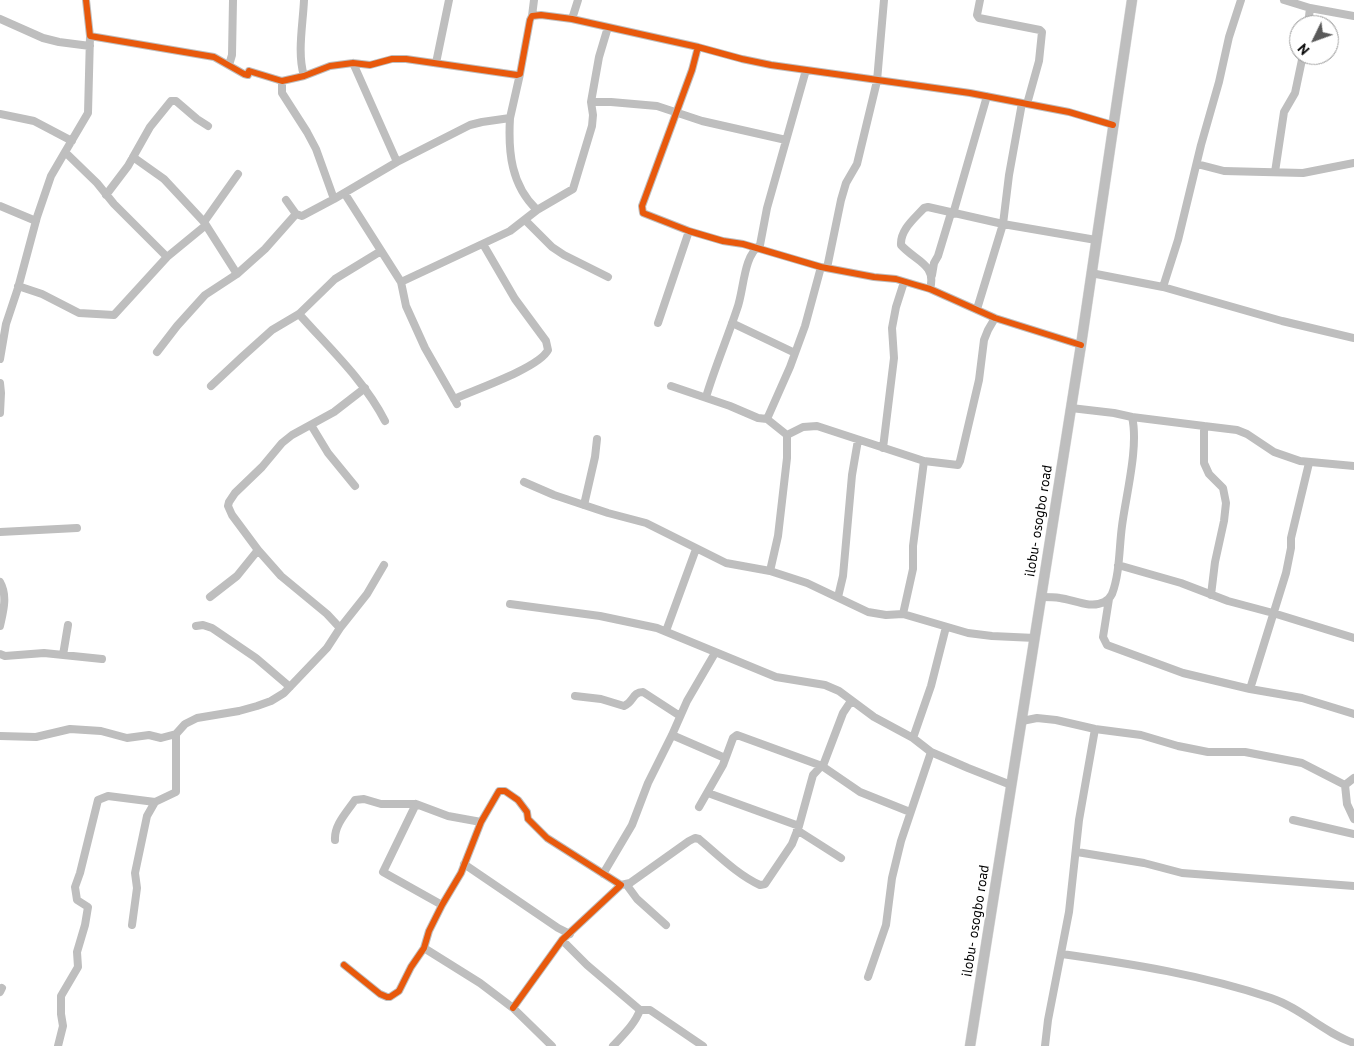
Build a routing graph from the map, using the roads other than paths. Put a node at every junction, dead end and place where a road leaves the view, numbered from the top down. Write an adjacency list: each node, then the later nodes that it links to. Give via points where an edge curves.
1 (86, 0): 19 (street)
2 (233, 0): 25 (street)
3 (304, 0): 28 (street)
4 (449, 0): 22 (street)
5 (534, 0): 14 (street)
6 (578, 0): 17 (street)
7 (884, 0): 30 (street)
8 (980, 0): 33 (street, via 979,18 1042,32 1039,61)
9 (1132, 0): 37 (main road, ilobu- osogbo road)
10 (1241, 0): 45 (street)
11 (1284, 0): 12 (street)
12 (1310, 8): 13 (street); 15 (street)
13 (1309, 15)
14 (532, 16): 17 (street); 27 (street)
15 (1354, 16)
16 (0, 20): 20 (street, via 43,38)
17 (572, 20): 18 (street)
18 (608, 27): 21 (street); 32 (street)
19 (90, 36): 20 (street); 25 (street, via 204,54)
20 (90, 46): 40 (street, via 88,113)
21 (698, 46): 26 (street, via 742,59); 34 (street)
22 (436, 63): 23 (street, via 392,59 370,65); 27 (street, via 512,76)
23 (353, 64): 28 (street, via 330,66); 43 (street)
24 (1300, 65): 46 (street, via 1295,92 1284,112)
25 (230, 66): 29 (street, via 248,75 249,71)
26 (806, 70): 30 (street); 39 (street)
27 (520, 74): 36 (street)
28 (304, 76): 29 (street)
29 (282, 81): 50 (street, via 282,93 308,132)
30 (876, 81): 31 (street); 66 (street, via 858,164 846,183)
31 (987, 96): 33 (street); 55 (street)
32 (591, 102): 34 (street, via 657,106); 53 (street, via 592,126 573,189)
33 (1025, 103): 37 (street); 59 (street, via 1009,175)
34 (677, 112): 39 (street); 60 (street, via 642,212)
35 (0, 114): 40 (street, via 34,122)
36 (510, 118): 43 (street, via 470,125); 53 (street, via 513,171 522,193)
37 (1113, 125): 61 (main road, ilobu- osogbo road)
38 (208, 126): 42 (street, via 173,100 150,127)
39 (786, 140): 63 (street, via 760,245)
40 (72, 141): 41 (street)
41 (65, 152): 49 (street); 57 (street, via 51,176)
42 (133, 157): 49 (street); 58 (street, via 164,179)
43 (397, 162): 48 (street)
44 (1354, 163): 46 (street, via 1303,173)
45 (1196, 164): 46 (street, via 1224,171); 74 (street)
46 (1275, 172)
47 (238, 174): 58 (street)
48 (345, 194): 50 (street); 64 (street)
49 (106, 195): 65 (street)
50 (334, 199): 54 (street, via 302,216)
51 (286, 200): 54 (street)
52 (0, 206): 57 (street)
53 (537, 210): 56 (street)
54 (296, 214): 68 (street)
55 (952, 214): 59 (street); 69 (street); 69 (street, via 924,208 901,237 901,245)
56 (525, 220): 62 (street); 70 (street, via 552,247)
57 (36, 222): 73 (street)
58 (205, 224): 65 (street); 68 (street)
59 (1003, 224): 61 (street); 76 (street)
60 (689, 231): 63 (street); 80 (street)
61 (1096, 240): 67 (main road, ilobu- osogbo road)
62 (482, 244): 71 (street); 71 (street, via 515,300 545,339 548,350 542,358 520,371 456,401 424,348 406,306)
63 (755, 248): 66 (street); 81 (street)
64 (381, 251): 71 (street); 77 (street, via 334,279)
65 (166, 257): 73 (street, via 114,315 80,313)
66 (824, 267): 72 (street); 85 (street)
67 (1091, 273): 74 (street); 83 (main road, ilobu- osogbo road)
68 (237, 274): 84 (street, via 205,295)
69 (932, 275): 75 (street)
70 (608, 277)
71 (401, 282)
72 (904, 282): 75 (street); 102 (street, via 892,328 894,358)
73 (18, 286): 79 (street)
74 (1163, 287): 82 (street)
75 (930, 289): 76 (street)
76 (977, 309): 78 (street)
77 (300, 314): 88 (street, via 272,330); 90 (street)
78 (995, 318): 83 (street); 103 (street, via 984,340 979,380 960,461 956,465)
79 (3, 323): 86 (street)
80 (658, 323)
81 (732, 323): 85 (street); 91 (street)
82 (1354, 338)
83 (1081, 345): 92 (main road, ilobu- osogbo road)
84 (157, 352)
85 (795, 353): 95 (street)
86 (0, 359)
87 (0, 383): 93 (street)
88 (211, 386)
89 (670, 386): 91 (street)
90 (365, 388): 96 (street); 97 (street)
91 (706, 397): 95 (street)
92 (1071, 408): 94 (street); 118 (main road, ilobu- osogbo road)
93 (0, 413)
94 (1132, 417): 98 (street); 114 (street, via 1134,435)
95 (767, 419): 99 (street)
96 (385, 421)
97 (311, 425): 107 (street, via 328,453); 112 (street, via 282,443 230,498 228,506 232,515)
98 (1204, 426): 104 (street, via 1237,430 1274,452); 117 (street, via 1204,463 1209,474 1223,488 1226,503)
99 (787, 435): 101 (street, via 803,427 818,426); 115 (street, via 780,520)
100 (597, 439): 108 (street)
101 (858, 440): 102 (street); 120 (street)
102 (883, 448): 103 (street)
103 (924, 460): 124 (street, via 913,570)
104 (1309, 463): 105 (street); 123 (street, via 1286,573)
105 (1354, 466)
106 (524, 482): 108 (street)
107 (355, 486)
108 (584, 505): 111 (street, via 646,522)
109 (77, 528): 110 (street)
110 (0, 532)
111 (696, 549): 115 (street, via 726,563); 130 (street)
112 (258, 550): 119 (street, via 237,576); 129 (street, via 281,576)
113 (384, 565): 129 (street, via 367,594)
114 (1118, 565): 117 (street); 121 (street)
115 (770, 571): 120 (street)
116 (0, 582): 125 (street, via 4,592)
117 (1211, 595): 123 (street)
118 (1041, 596): 121 (street, via 1088,605); 131 (main road, ilobu- osogbo road)
119 (210, 597)
120 (838, 597): 124 (street, via 868,612)
121 (1109, 599): 138 (street, via 1103,637 1107,645 1183,673)
122 (510, 604): 130 (street, via 608,618)
123 (1273, 613): 132 (street); 138 (street)
124 (903, 614): 128 (street)
125 (0, 626)
126 (68, 626): 135 (street)
127 (196, 626): 137 (street, via 212,628 256,658)
128 (946, 627): 131 (street, via 992,636); 148 (street, via 923,714)
129 (340, 628): 137 (street, via 327,648)
130 (666, 631): 133 (street)
131 (1035, 638): 143 (main road, ilobu- osogbo road)
132 (1354, 638)
133 (715, 653): 140 (street, via 776,677 825,685); 142 (street)
134 (0, 654): 135 (street)
135 (63, 655): 136 (street)
136 (102, 659)
137 (290, 687): 145 (street, via 271,701 257,706 198,718 185,724)
138 (1250, 689): 141 (street, via 1302,698)
139 (575, 696): 142 (street, via 624,706 631,702 634,694 643,692)
140 (851, 701): 148 (street); 151 (street)
141 (1354, 714)
142 (680, 716): 146 (street)
143 (1022, 721): 144 (street, via 1037,718 1056,720); 153 (main road, ilobu- osogbo road)
144 (1095, 729): 154 (street, via 1141,735 1208,752 1245,752 1302,763); 166 (street, via 1079,820)
145 (176, 734): 147 (street, via 161,738 149,735 127,738 101,731 70,729 36,737); 156 (street, via 176,792)
146 (672, 735): 150 (street); 169 (street, via 632,825)
147 (0, 736)
148 (913, 738): 149 (street)
149 (931, 752): 153 (street); 159 (street)
150 (725, 758): 151 (street, via 737,735); 155 (street)
151 (822, 766): 159 (street, via 860,792); 163 (street, via 815,770 810,782)
152 (1354, 778): 154 (street)
153 (1011, 785): 188 (main road, ilobu- osogbo road)
154 (1345, 786): 160 (street, via 1347,804)
155 (708, 793): 158 (street); 163 (street)
156 (155, 802): 174 (street, via 147,816 136,873); 184 (street, via 108,796 98,800 75,886 77,900 88,907 77,952 78,967 61,996 63,1026)
157 (416, 804): 162 (street, via 448,816); 165 (street, via 381,804 364,798 355,800 341,820 334,834); 172 (street, via 383,872)
158 (698, 807)
159 (910, 812): 180 (street, via 896,859 886,925)
160 (1354, 819)
161 (1293, 820): 164 (street)
162 (480, 822): 168 (street); 169 (street, via 499,791 505,791 518,800 528,819 547,838)
163 (798, 828): 167 (street); 170 (street, via 792,844 764,884 758,884 695,838)
164 (1354, 834)
165 (335, 840)
166 (1077, 852): 171 (street, via 1144,863 1182,874); 178 (street)
167 (841, 858)
168 (464, 864): 172 (street); 175 (street)
169 (603, 874): 170 (street)
170 (624, 885): 173 (street); 175 (street)
171 (1354, 886)
172 (442, 905): 177 (street)
173 (666, 925)
174 (132, 926)
175 (570, 934): 176 (street)
176 (562, 940): 181 (street); 182 (street)
177 (424, 948): 179 (street, via 400,991 390,997 380,994); 181 (street)
178 (1062, 954): 183 (street, via 1214,981 1271,998 1300,1011); 189 (street)
179 (344, 965)
180 (868, 976)
181 (513, 1008): 185 (street)
182 (640, 1010): 186 (street, via 626,1033); 187 (street, via 650,1010)
183 (1354, 1044)
184 (58, 1046)
185 (552, 1046)
186 (613, 1046)
187 (702, 1046)
188 (970, 1046)
189 (1045, 1046)

